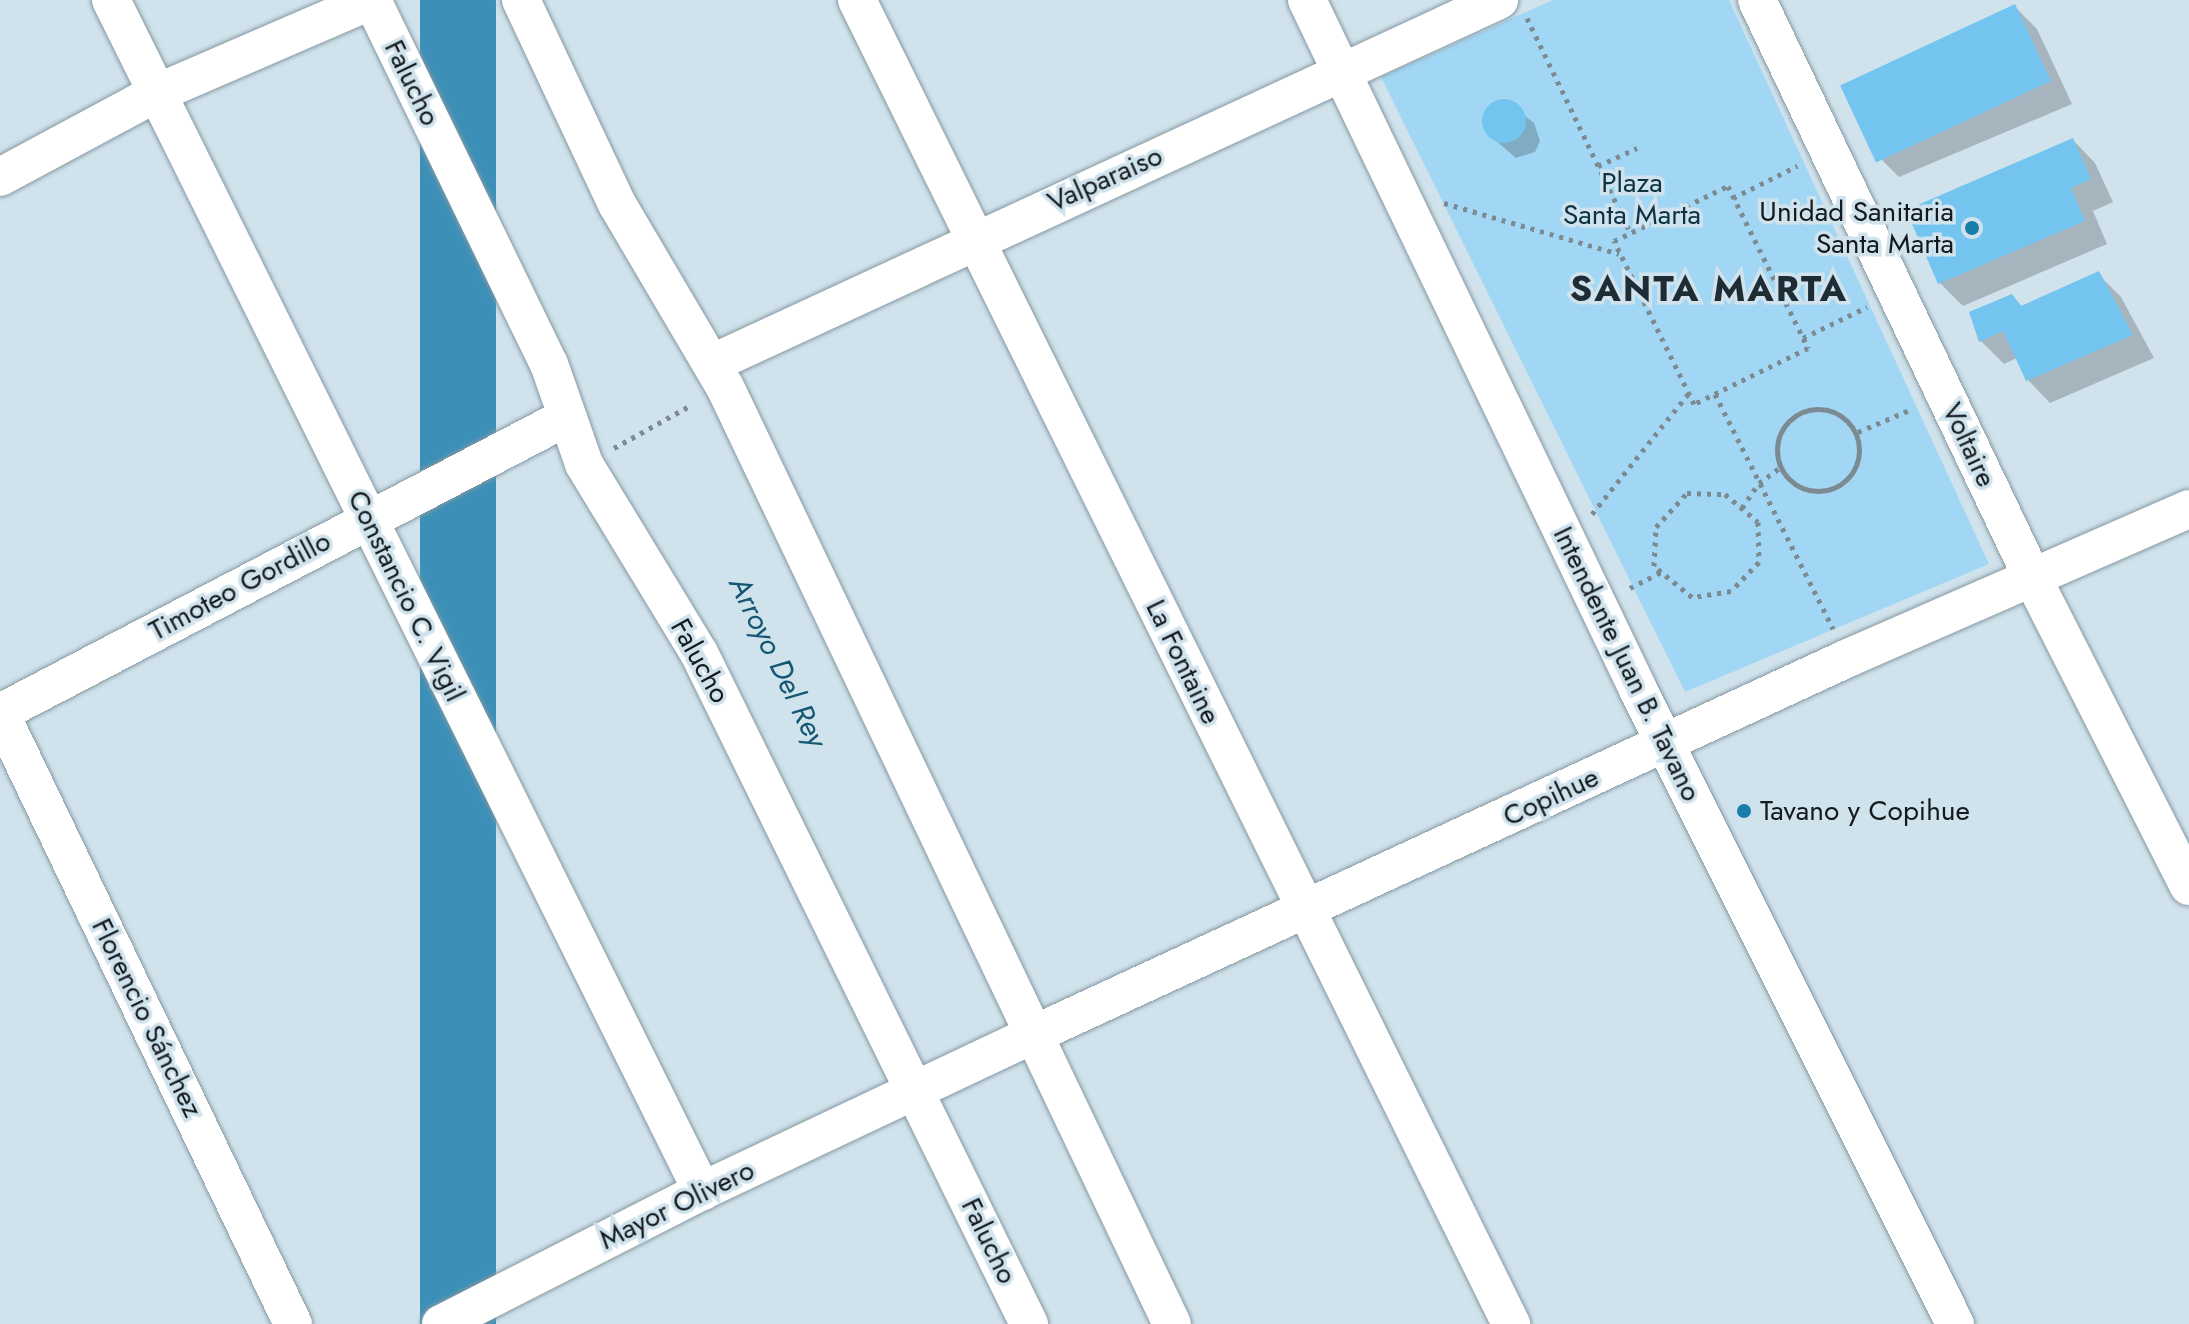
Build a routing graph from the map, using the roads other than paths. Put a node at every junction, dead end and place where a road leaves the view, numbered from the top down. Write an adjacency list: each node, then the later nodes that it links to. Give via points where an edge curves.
1 (111, 0): 9 (street, Constancio C. Vigil)
2 (372, 0): 9 (street); 13 (street, Falucho, via 549,364)
3 (521, 0): 12 (street, via 617,204)
4 (857, 0): 11 (street, La Fontaine)
5 (1307, 0): 8 (street, Intendente Juan B. Tavano)
6 (1757, 0): 16 (street, Voltaire)
7 (1512, 7): 8 (street, Valparaiso)
8 (1342, 71): 11 (street, Valparaiso); 18 (street, Intendente Juan B. Tavano, via 1394,189)
9 (155, 94): 10 (street); 15 (street, Constancio C. Vigil)
10 (0, 177)
11 (974, 239): 12 (street, Valparaiso); 20 (street, La Fontaine)
12 (713, 363): 21 (street)
13 (567, 417): 15 (street, Timoteo Gordillo); 22 (street, Falucho, via 605,502 699,653)
14 (2189, 509): 16 (street, Copihue)
15 (368, 519): 17 (street, Timoteo Gordillo); 23 (street, Constancio C. Vigil)
16 (2034, 581): 18 (street, Copihue, via 1848,658); 19 (street, Voltaire)
17 (0, 713): 24 (street, Florencio Sánchez)
18 (1665, 743): 20 (street, Copihue); 29 (street, Intendente Juan B. Tavano)
19 (2189, 886)
20 (1306, 911): 21 (street, Copihue); 28 (street, La Fontaine)
21 (1027, 1039): 22 (street, Copihue); 27 (street)
22 (925, 1087): 23 (street, Mayor Olivero); 26 (street, Falucho)
23 (702, 1191): 25 (street, Mayor Olivero)
24 (293, 1324)
25 (441, 1324)
26 (1029, 1324)
27 (1172, 1324)
28 (1511, 1324)
29 (1955, 1324)

